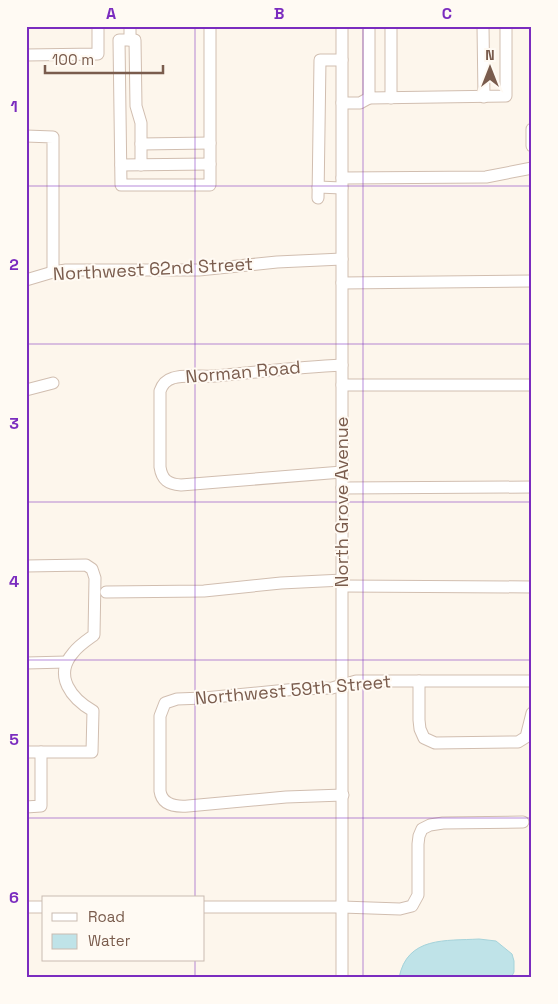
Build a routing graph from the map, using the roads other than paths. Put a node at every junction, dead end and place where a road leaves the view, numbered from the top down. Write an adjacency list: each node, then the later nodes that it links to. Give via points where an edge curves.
1 (98, 26): 10 (street, via 98,54)
2 (130, 26): 9 (street)
3 (210, 26): 18 (street)
4 (342, 26): 11 (street, North Grove Avenue)
5 (368, 26): 13 (street)
6 (391, 26): 14 (street)
7 (483, 26): 12 (street)
8 (506, 26): 12 (street, via 506,96)
9 (130, 40): 19 (street, via 136,40 136,106 141,123); 22 (street, via 119,40)
10 (26, 55)
11 (342, 60): 15 (street, North Grove Avenue); 25 (street, via 320,60 318,192)
12 (484, 97): 14 (street)
13 (369, 98): 14 (street); 15 (street, via 360,103)
14 (391, 98)
15 (342, 103): 25 (street, North Grove Avenue)
16 (532, 129): 20 (street)
17 (26, 136): 27 (street, via 52,137)
18 (210, 143): 19 (street); 21 (street)
19 (141, 144): 23 (street)
20 (532, 146)
21 (210, 164): 22 (street, via 210,185 121,185); 23 (street)
22 (121, 165): 23 (street)
23 (141, 165)
24 (532, 168): 25 (street, via 486,177)
25 (342, 183): 26 (street, North Grove Avenue)
26 (342, 259): 27 (street, Northwest 62nd Street, via 199,270); 30 (street, North Grove Avenue)
27 (53, 272): 28 (street, Northwest 62nd Street)
28 (26, 280)
29 (532, 281): 30 (street)
30 (342, 282): 31 (street, North Grove Avenue)
31 (342, 365): 33 (street, North Grove Avenue); 36 (street, Norman Road, via 173,377 162,385 160,391 160,467 167,482)
32 (53, 383): 35 (street)
33 (342, 385): 34 (street); 36 (street, North Grove Avenue)
34 (532, 385)
35 (26, 390)
36 (342, 472): 38 (street, North Grove Avenue)
37 (532, 487): 38 (street)
38 (342, 488): 40 (street, North Grove Avenue)
39 (26, 566): 43 (street, via 86,565 92,569 95,578 94,635)
40 (343, 583): 41 (street); 42 (street, via 289,582 194,591); 47 (street, North Grove Avenue)
41 (532, 587)
42 (106, 592)
43 (67, 662): 44 (street); 51 (street, via 65,674 69,691 93,711 92,752)
44 (26, 663)
45 (419, 681): 46 (street, Northwest 59th Street); 47 (street, Northwest 59th Street, via 356,681); 49 (street, via 420,729 424,738 435,743 518,742 526,737)
46 (532, 681): 48 (street)
47 (342, 685): 52 (street, North Grove Avenue); 52 (street, Northwest 59th Street, via 171,700 165,703 160,716 160,752 161,797 173,805)
48 (532, 688)
49 (532, 714)
50 (26, 752): 51 (street)
51 (41, 752): 53 (street, via 41,806)
52 (343, 795): 58 (street, North Grove Avenue)
53 (26, 807)
54 (523, 822): 58 (street, via 430,825 422,829 419,836 418,895 412,906 400,909)
55 (26, 907): 56 (street)
56 (42, 907)
57 (205, 907): 58 (street)
58 (342, 907): 59 (street, North Grove Avenue)
59 (342, 978)

